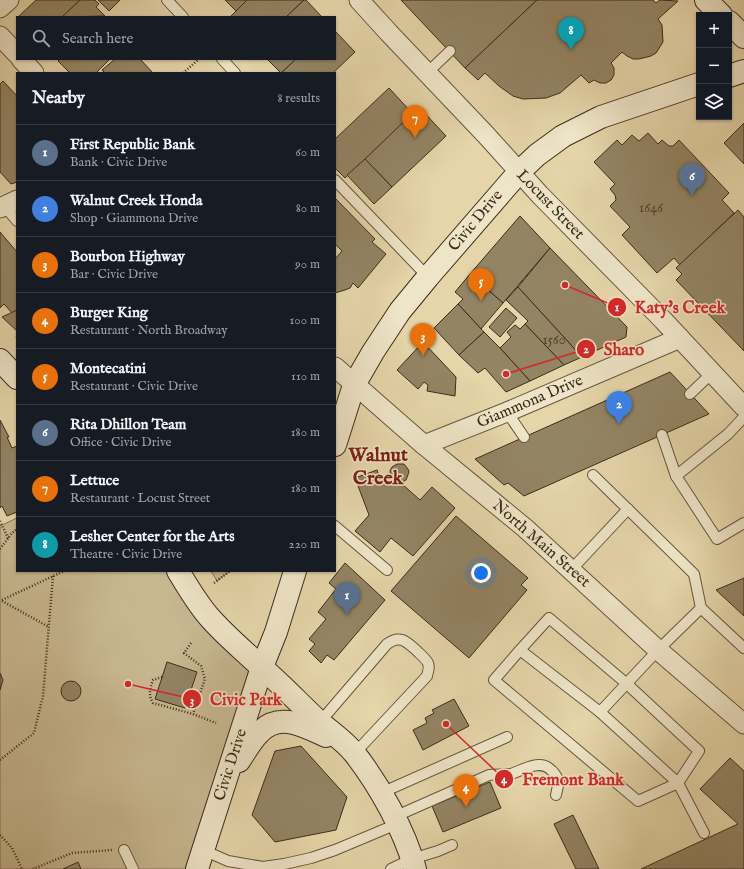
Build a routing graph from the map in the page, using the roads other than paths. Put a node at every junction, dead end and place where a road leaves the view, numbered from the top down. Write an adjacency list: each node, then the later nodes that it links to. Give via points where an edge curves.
1 (9, 0): 6 (street)
2 (167, 0): 9 (lane)
3 (359, 0): 21 (street, Locust Street)
4 (703, 0): 7 (street)
5 (706, 0): 8 (street)
6 (0, 8)
7 (709, 12)
8 (718, 12)
9 (182, 16)
10 (732, 25): 12 (street)
11 (0, 36): 14 (street)
12 (744, 37)
13 (450, 51): 21 (lane)
14 (16, 53)
15 (22, 60): 19 (street)
16 (223, 60): 20 (lane)
17 (696, 69): 24 (street)
18 (744, 71): 22 (street)
19 (33, 72)
20 (235, 72)
21 (426, 73): 25 (street, Locust Street)
22 (732, 75)
23 (696, 85): 24 (street, Civic Drive)
24 (660, 97): 25 (street, Civic Drive, via 601,117 563,136)
25 (519, 172): 29 (street, Civic Drive); 30 (street, Locust Street)
26 (336, 181): 29 (lane)
27 (6, 204): 28 (lane)
28 (16, 221)
29 (428, 277): 35 (street, Civic Drive, via 400,311 372,352)
30 (680, 338): 33 (street, Locust Street); 38 (street, Giammona Drive)
31 (0, 360): 34 (street)
32 (336, 368): 35 (street, North Main Street)
33 (712, 374): 36 (lane); 37 (street, Locust Street)
34 (16, 377)
35 (354, 385): 42 (street, Civic Drive); 43 (street, North Main Street)
36 (690, 394)
37 (744, 407)
38 (507, 412): 41 (lane); 43 (street, Giammona Drive)
39 (744, 417): 45 (lane, via 728,434)
40 (662, 435): 45 (lane)
41 (524, 437)
42 (336, 443)
43 (424, 445): 50 (street, North Main Street, via 499,506)
44 (593, 475): 46 (lane)
45 (676, 476): 47 (lane, via 717,539)
46 (628, 509): 50 (lane); 53 (lane, via 694,574)
47 (744, 523)
48 (336, 527): 49 (lane)
49 (387, 570)
50 (571, 570): 56 (street, North Main Street)
51 (179, 572): 57 (street, via 210,618 238,648)
52 (295, 572): 57 (street, Civic Drive)
53 (701, 608): 54 (lane); 56 (lane)
54 (744, 648)
55 (520, 650): 58 (lane, via 549,618); 59 (lane); 65 (lane, via 494,680 638,801)
56 (658, 650): 58 (lane); 61 (street, North Main Street)
57 (262, 667): 60 (street); 64 (street, Civic Drive)
58 (627, 684): 59 (lane); 65 (lane, via 699,751)
59 (600, 712): 65 (lane)
60 (320, 722): 63 (street); 63 (lane, via 392,640 400,639 406,642 428,661 430,668 427,676)
61 (744, 724)
62 (507, 737): 66 (lane)
63 (352, 750): 64 (street, via 299,724 287,721 274,723 260,732); 66 (street)
64 (226, 778): 72 (street, Civic Drive)
65 (678, 783): 69 (lane)
66 (381, 793): 68 (street)
67 (556, 795): 68 (lane, via 559,781 552,770 534,765 509,774 489,776)
68 (396, 820): 72 (lane, via 335,850 284,864 263,866); 73 (street)
69 (704, 833)
70 (452, 845): 73 (lane)
71 (124, 850): 74 (lane)
72 (200, 859)
73 (413, 864): 75 (lane)
74 (133, 869)
75 (391, 869)

